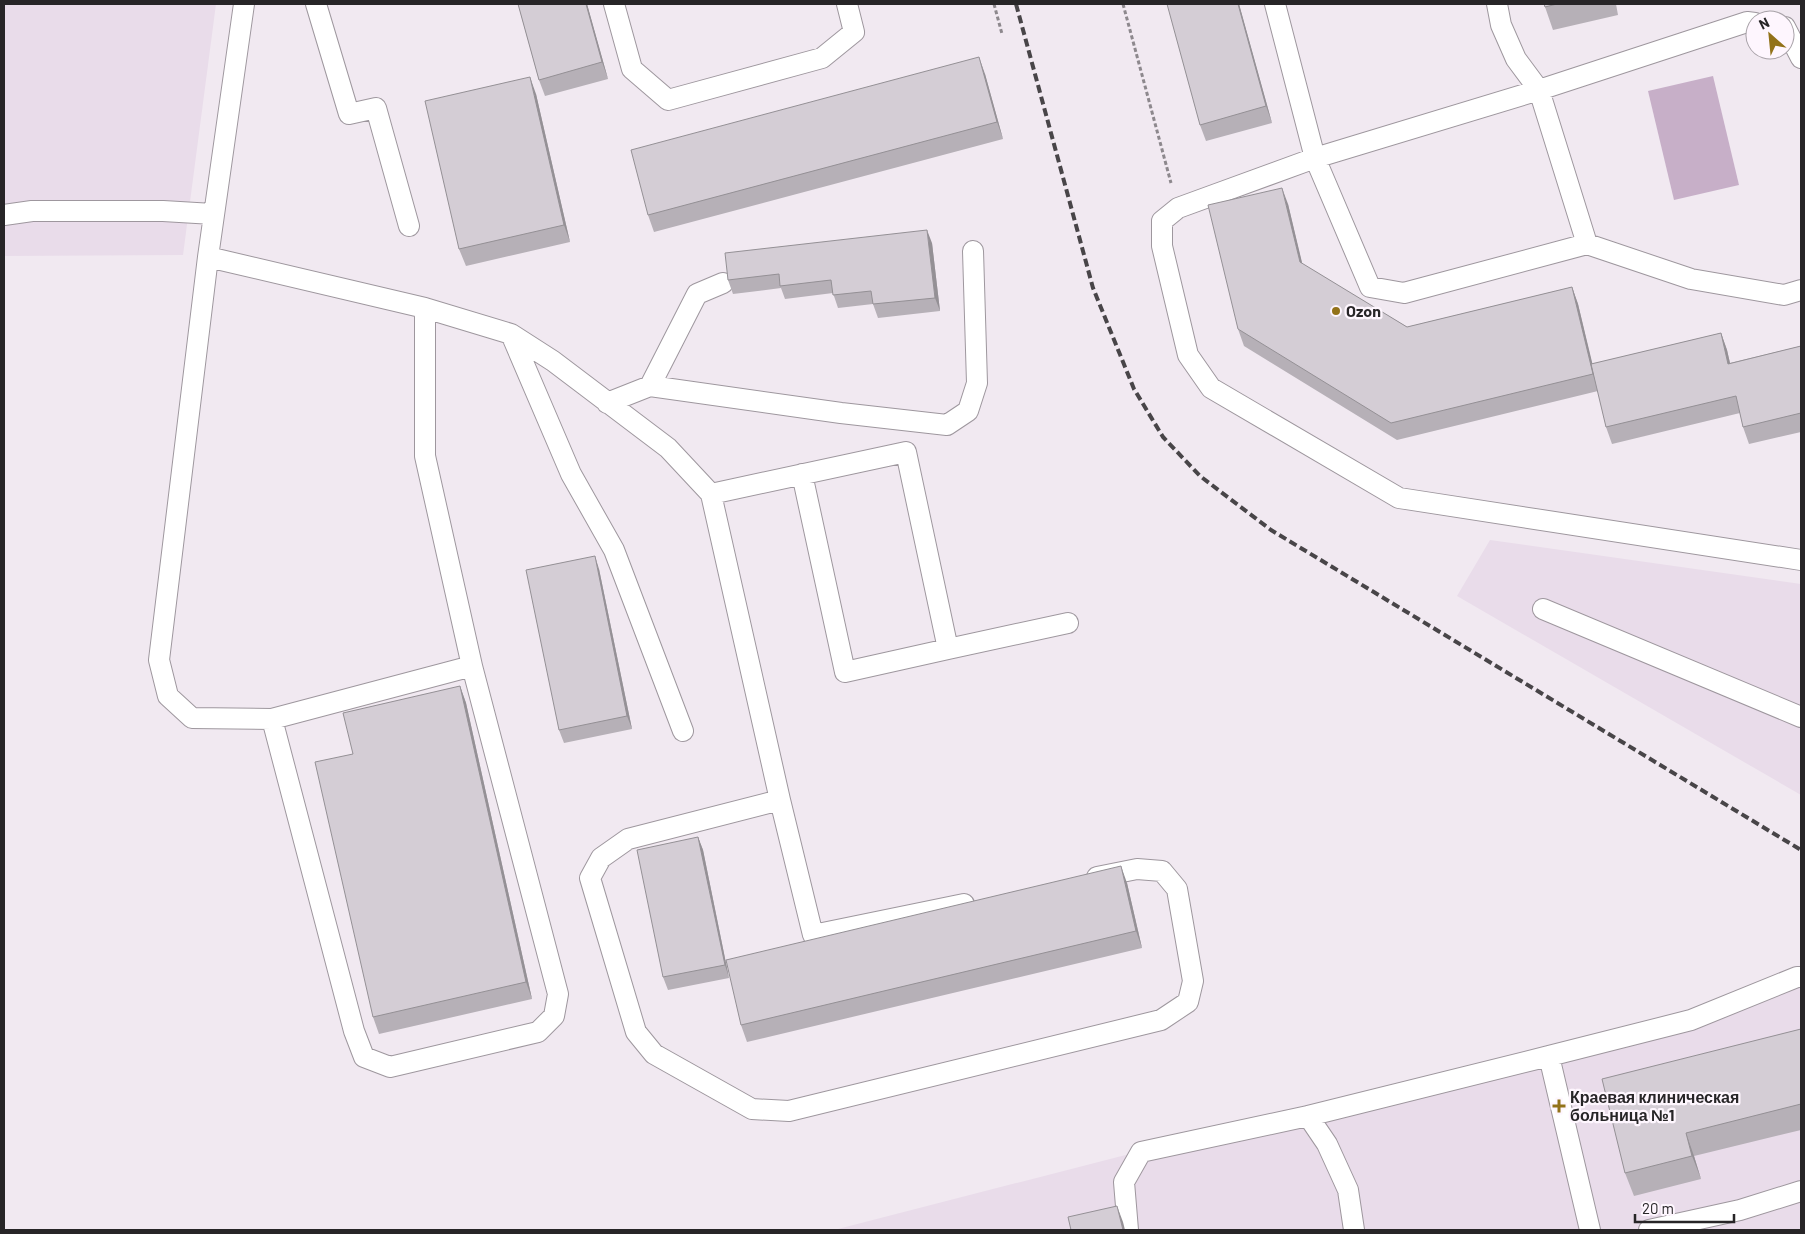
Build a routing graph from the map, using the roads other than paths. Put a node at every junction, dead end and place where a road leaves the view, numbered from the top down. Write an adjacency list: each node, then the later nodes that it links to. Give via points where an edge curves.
1 (244, 4): 12 (lane)
2 (316, 4): 14 (lane, via 349,114 376,108)
3 (614, 4): 4 (lane, via 632,69 668,100 822,58 854,32)
4 (847, 4)
5 (1275, 4): 11 (lane)
6 (1497, 4): 10 (lane, via 1501,25 1516,59)
7 (1745, 23): 10 (lane)
8 (1795, 46): 9 (lane)
9 (1801, 58)
10 (1539, 90): 11 (lane); 15 (lane)
11 (1315, 158): 15 (lane, via 1370,287 1404,293); 26 (lane, via 1178,208 1162,221 1162,246 1188,355 1211,388 1399,498)
12 (213, 214): 13 (lane, via 41,211); 17 (lane)
13 (4, 215)
14 (409, 226)
15 (1587, 244): 19 (lane, via 1691,278 1784,295)
16 (973, 251): 22 (lane, via 977,383 968,411 947,425)
17 (208, 258): 20 (lane); 32 (lane, via 158,660 168,696 192,718)
18 (723, 283): 22 (lane, via 697,294)
19 (1801, 290)
20 (425, 308): 21 (lane); 30 (lane, via 425,456)
21 (511, 334): 23 (lane, via 553,361); 33 (lane, via 571,474 614,550)
22 (650, 386): 23 (lane)
23 (607, 403): 25 (lane, via 668,448)
24 (802, 474): 25 (lane); 29 (lane, via 906,452); 29 (lane, via 845,672)
25 (711, 494): 34 (lane)
26 (1801, 560)
27 (1543, 608): 31 (lane)
28 (1068, 623): 29 (lane)
29 (948, 649)
30 (472, 666): 32 (lane); 32 (lane, via 558,994 554,1016 538,1032 390,1067 364,1057 354,1031)
31 (1801, 717)
32 (272, 718)
33 (683, 731)
34 (780, 800): 35 (lane, via 628,839 601,858 590,878 636,1032 654,1054 752,1109 789,1111 1152,1023 1188,1002 1193,981 1177,890 1162,871 1137,869); 36 (lane, via 813,935)
35 (1080, 881)
36 (985, 900)
37 (1801, 978): 38 (lane, via 1691,1020)
38 (1549, 1056): 39 (lane); 43 (lane)
39 (1308, 1116): 41 (lane, via 1141,1152 1124,1182); 42 (lane, via 1327,1144 1348,1190)
40 (1801, 1191): 44 (lane, via 1740,1210)
41 (1128, 1230)
42 (1354, 1230)
43 (1590, 1230)
44 (1649, 1230)

